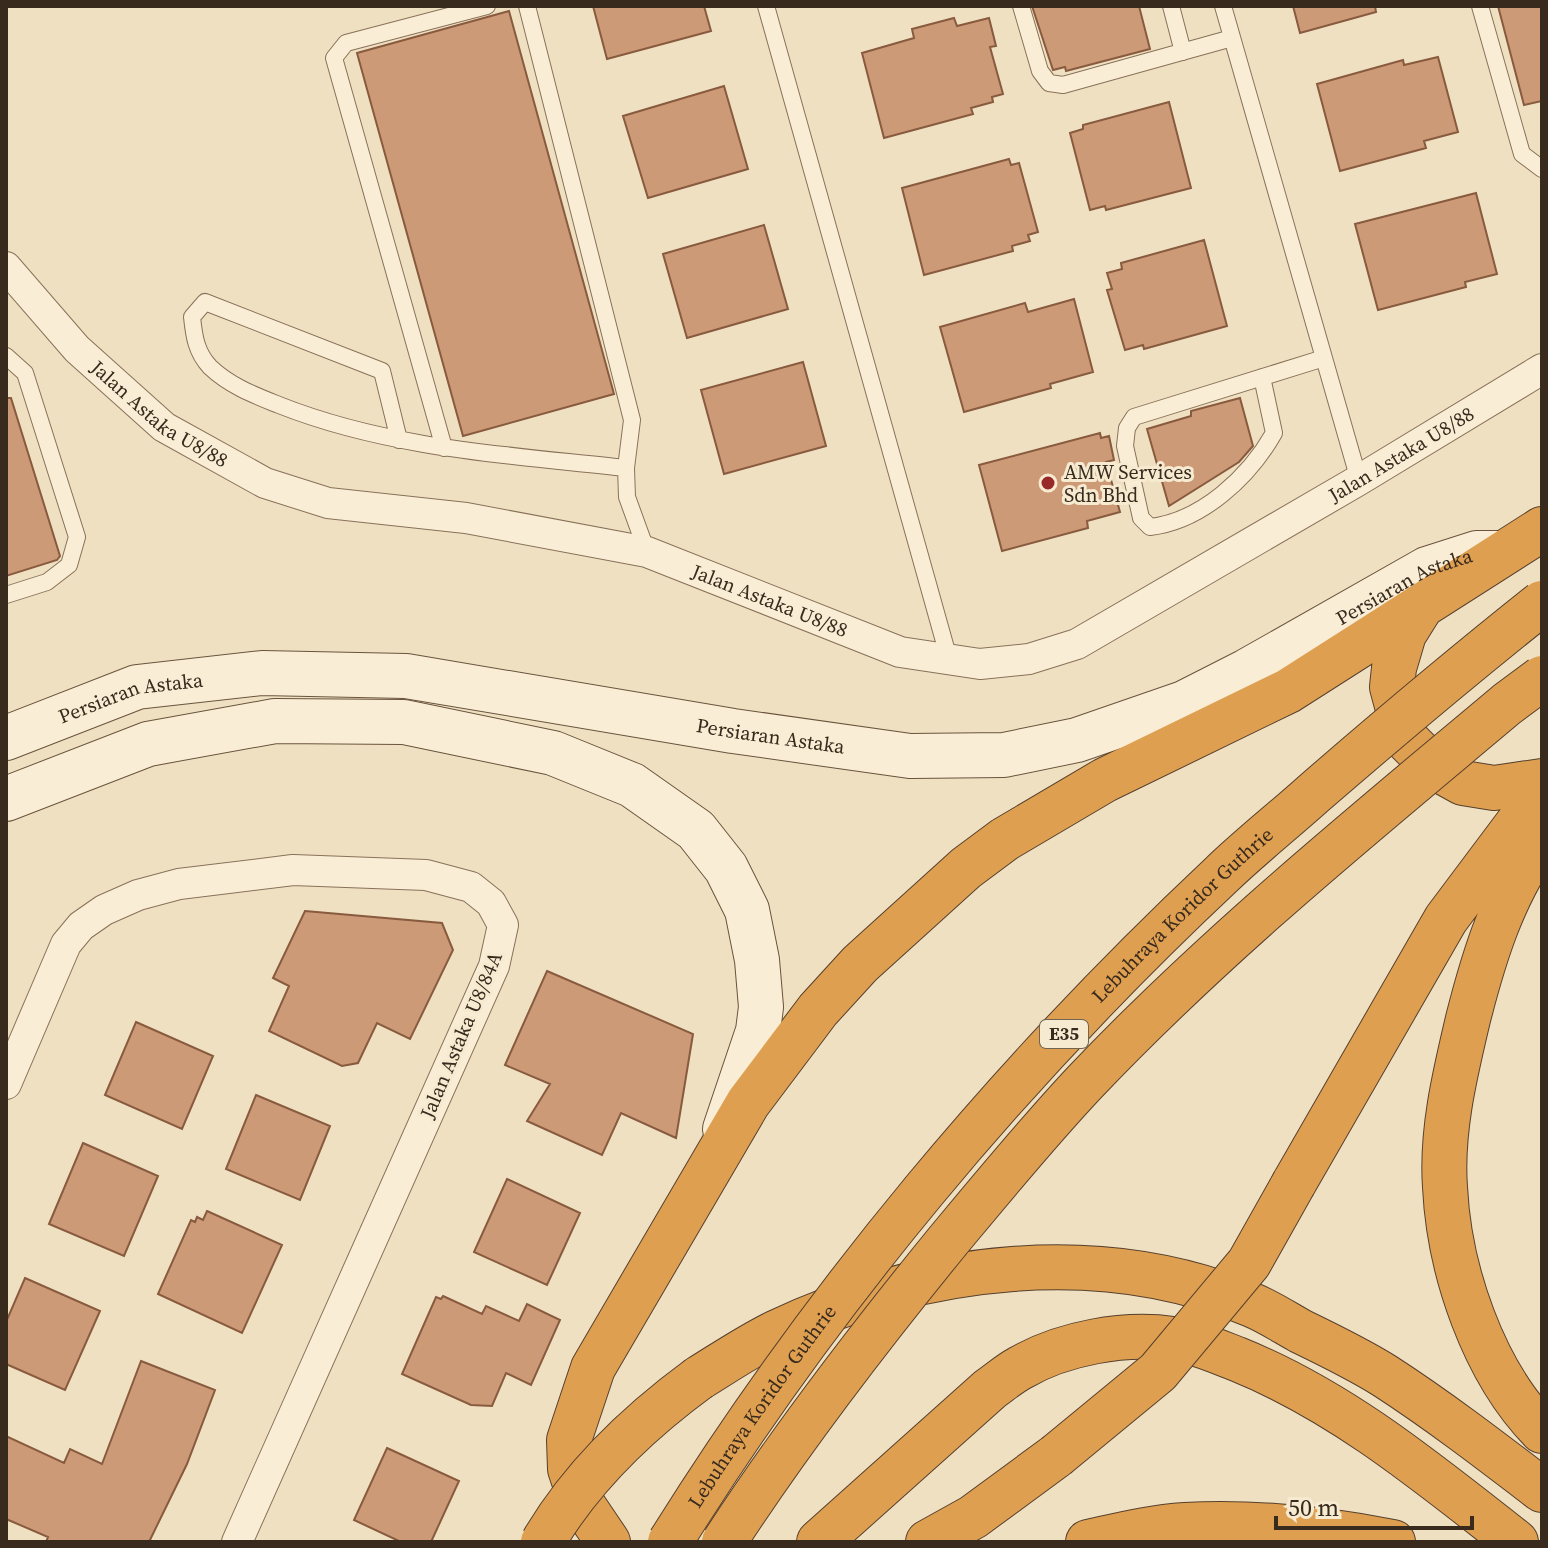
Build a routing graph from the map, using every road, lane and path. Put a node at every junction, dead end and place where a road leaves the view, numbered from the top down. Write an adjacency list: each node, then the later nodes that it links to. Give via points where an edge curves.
1 (487, 6): 17 (lane, via 346,43 334,58)
2 (527, 6): 18 (lane, via 632,420)
3 (766, 6): 26 (lane)
4 (1021, 6): 9 (lane, via 1040,71 1049,83 1063,85)
5 (1171, 6): 9 (lane)
6 (1223, 6): 8 (lane)
7 (1480, 6): 10 (lane, via 1522,154)
8 (1232, 38): 9 (lane); 13 (lane)
9 (1183, 52)
10 (1542, 169)
11 (6, 267): 21 (street, Jalan Astaka U8/88, via 77,349 164,427 265,483 328,503 466,518)
12 (6, 356): 23 (lane, via 25,373 77,537 69,565 47,582)
13 (1324, 358): 15 (lane); 19 (lane)
14 (1542, 369): 19 (street, Jalan Astaka U8/88)
15 (1262, 377): 15 (lane, via 1274,433 1265,449 1224,494 1164,526 1150,527 1141,518 1125,446 1134,417)
16 (399, 440): 16 (lane, via 315,419 242,391 210,366 195,344 192,317 205,302 382,371); 17 (lane)
17 (444, 448): 18 (lane)
18 (626, 468): 21 (lane, via 627,497)
19 (1359, 480): 26 (street, Jalan Astaka U8/88, via 1077,644 1029,659 980,664)
20 (1542, 529): 22 (highway)
21 (647, 552): 26 (street, Jalan Astaka U8/88, via 900,652)
22 (1503, 553): 25 (highway); 28 (main road, Persiaran Astaka, via 1477,553 1427,569 1184,703 1077,740 1004,755 910,756 406,676 276,673 137,687)
23 (6, 595)
24 (1542, 603): 40 (highway, Lebuhraya Koridor Guthrie / E35, bridge, via 1222,873 1058,1040 860,1268 763,1399)
25 (1419, 610): 29 (highway, via 1404,634 1392,687 1406,739 1434,767 1463,783 1494,788); 34 (highway, via 1288,691 1105,780 966,868 860,964 818,1010)
26 (949, 659)
27 (1542, 678): 41 (highway, E35, bridge, via 1298,880 1085,1083 882,1320)
28 (6, 738)
29 (1542, 781)
30 (1542, 791): 43 (highway, bridge, via 1446,919 1249,1263 1158,1372 1056,1456 973,1517)
31 (6, 799): 34 (main road, via 148,744 275,721 404,722 553,753 632,785 696,830 732,878 753,934 761,987 758,1031)
32 (1542, 841): 35 (highway, via 1503,910 1473,999 1453,1085 1444,1186 1473,1319 1502,1380)
33 (6, 1084): 37 (street, Jalan Astaka U8/84A, via 66,944 104,910 138,895 179,884 293,870 426,875 471,887 491,903 503,925 494,966)
34 (718, 1151): 39 (highway, via 593,1368 569,1440 570,1469 581,1502)
35 (1542, 1431)
36 (1542, 1490): 38 (highway, bridge, via 1385,1376 1254,1306 1203,1287 1119,1271 1026,1267 926,1280 803,1320 762,1340 667,1401 619,1446)
37 (237, 1542)
38 (543, 1542)
39 (608, 1542)
40 (670, 1542)
41 (724, 1542)
42 (819, 1542): 46 (highway, via 1019,1368 1117,1337 1198,1344 1275,1375 1321,1399 1406,1457)
43 (928, 1542)
44 (1088, 1542): 45 (highway, via 1185,1525 1277,1526)
45 (1393, 1542)
46 (1516, 1542)

